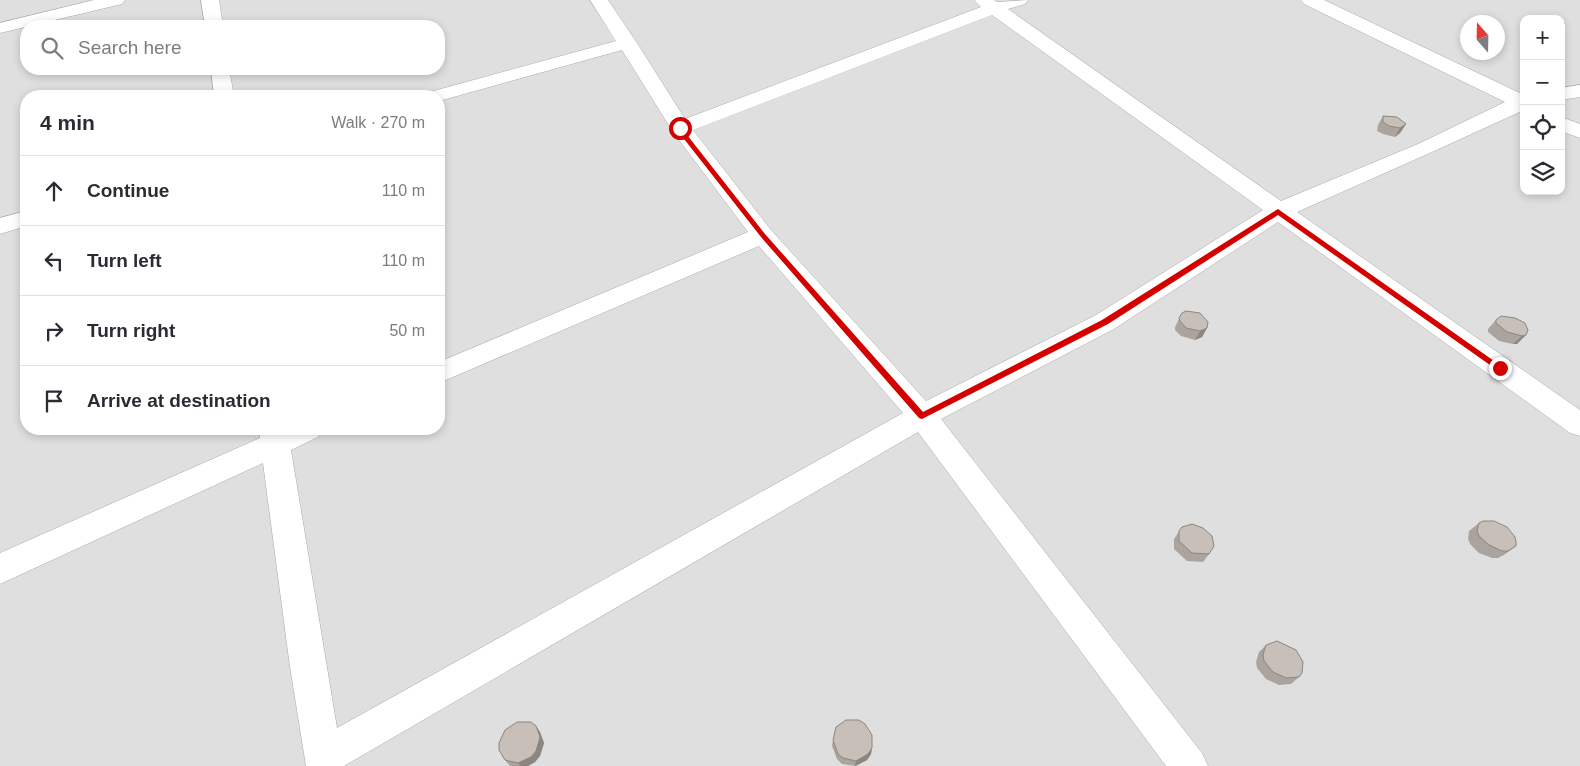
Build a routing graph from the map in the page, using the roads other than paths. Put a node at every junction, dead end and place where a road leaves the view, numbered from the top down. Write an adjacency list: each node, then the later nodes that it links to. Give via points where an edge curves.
1 (116, 0): 7 (street)
2 (210, 0): 8 (street)
3 (600, 0): 11 (street)
4 (1020, 0): 6 (street)
5 (1310, 0): 17 (street)
6 (988, 4): 20 (street); 22 (street)
7 (33, 20)
8 (213, 20)
9 (20, 23): 10 (street)
10 (0, 28)
11 (628, 43): 16 (street); 20 (street)
12 (221, 75): 13 (street)
13 (223, 90)
14 (1580, 91): 15 (street)
15 (1565, 93)
16 (445, 94)
17 (1520, 101)
18 (1520, 103): 22 (street)
19 (1565, 125): 21 (street)
20 (680, 128): 25 (street)
21 (1580, 132)
22 (1278, 211): 27 (street, via 1105,322); 28 (street)
23 (20, 220): 24 (street)
24 (0, 226)
25 (763, 235): 26 (street); 27 (street)
26 (445, 370)
27 (922, 416): 31 (street); 32 (street)
28 (1580, 425)
29 (274, 436): 30 (street); 31 (street)
30 (0, 569)
31 (324, 761)
32 (1190, 766)

